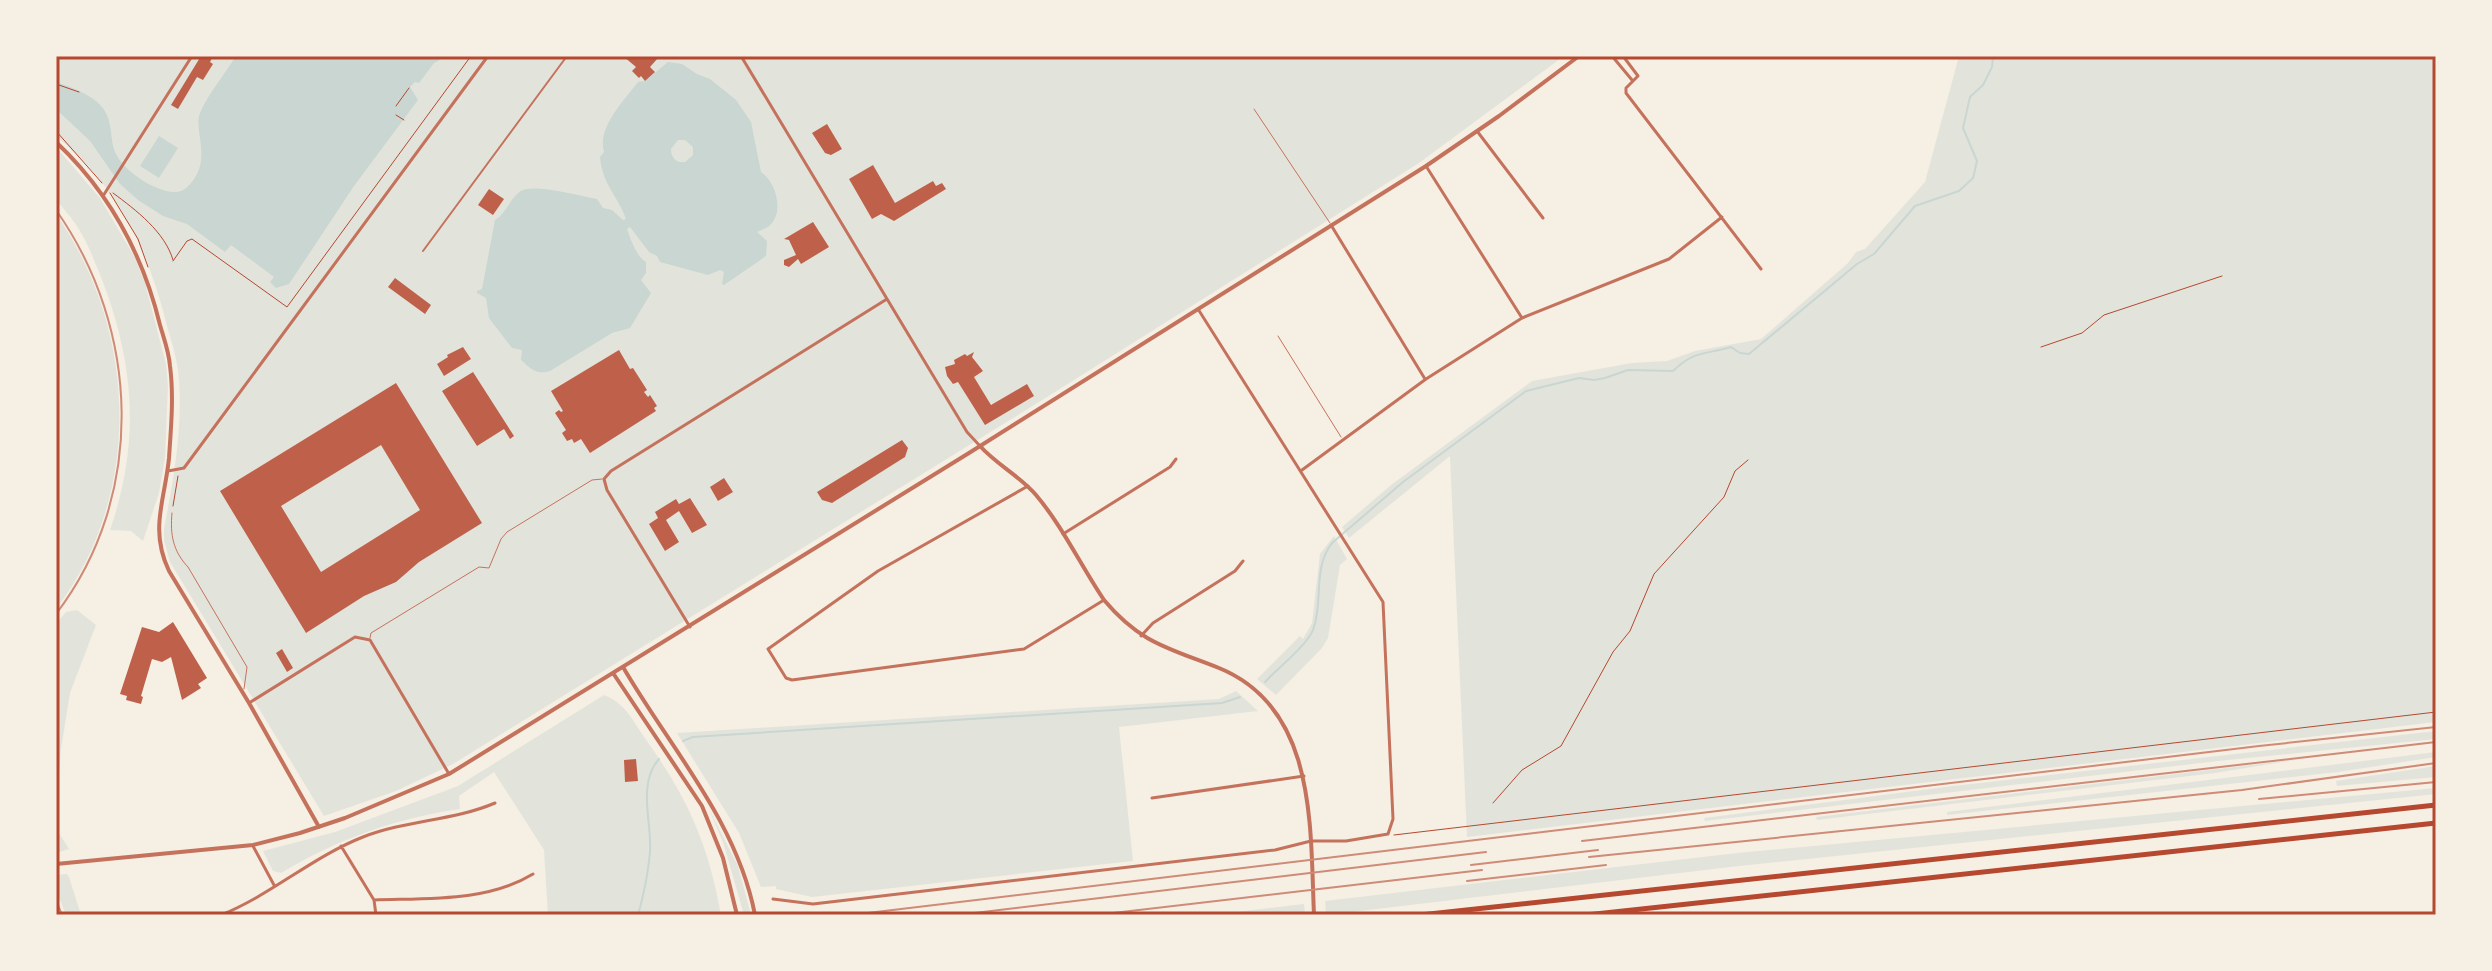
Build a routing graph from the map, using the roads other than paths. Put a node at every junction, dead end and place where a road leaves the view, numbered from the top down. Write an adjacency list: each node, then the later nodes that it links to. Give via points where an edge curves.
1 (192, 56): 13 (street)
2 (488, 56): 28 (street, via 184,468)
3 (567, 56): 17 (street)
4 (741, 56): 19 (street)
5 (1579, 56): 10 (street)
6 (1612, 56): 8 (street)
7 (1623, 56): 8 (street, via 1638,76)
8 (1632, 80): 14 (street, via 1626,93)
9 (1254, 109): 16 (lane)
10 (1477, 131): 12 (street); 15 (street)
11 (56, 142): 13 (street)
12 (1426, 166): 16 (street); 21 (street)
13 (103, 196): 28 (street, via 142,265 170,363)
14 (1722, 217): 18 (street); 21 (street, via 1669,259)
15 (1543, 218)
16 (1331, 225): 20 (street); 23 (street)
17 (423, 251)
18 (1761, 269)
19 (887, 299): 25 (street); 29 (street)
20 (1198, 309): 25 (street); 27 (street)
21 (1522, 318): 23 (street)
22 (1278, 336): 24 (lane)
23 (1426, 379): 24 (street)
24 (1343, 440): 27 (street)
25 (980, 446): 30 (street); 35 (street)
26 (1176, 459): 32 (street)
27 (1302, 470): 49 (street, via 1383,602 1393,819 1388,834)
28 (168, 471): 40 (street, via 158,522 161,552)
29 (604, 479): 35 (street); 37 (lane, via 592,480 507,532 489,568 479,567 371,633)
30 (1028, 486): 32 (street); 34 (street, via 878,571 768,649 786,678 1024,649)
31 (172, 513): 40 (lane, via 170,534 180,559 247,667)
32 (1063, 534): 34 (street)
33 (1243, 561): 36 (street)
34 (1104, 600): 36 (street)
35 (690, 627): 38 (street)
36 (1141, 636): 43 (street, via 1231,673 1255,690 1287,729)
37 (370, 640): 41 (street, via 355,637); 42 (street)
38 (623, 667): 39 (street); 62 (street, via 733,843)
39 (613, 673): 42 (street); 61 (street, via 702,806 723,858)
40 (243, 694): 41 (street)
41 (249, 703): 48 (street)
42 (449, 774): 48 (street)
43 (1304, 776): 44 (street); 49 (street)
44 (1152, 798)
45 (495, 803): 51 (street, via 401,825)
46 (2436, 805): 64 (highway)
47 (2436, 823): 65 (highway)
48 (319, 827): 50 (street)
49 (1311, 841): 55 (street, via 1275,850 813,904); 63 (street)
50 (253, 845): 52 (street); 54 (street)
51 (341, 846): 54 (street); 56 (street)
52 (56, 864)
53 (533, 874): 56 (street, via 501,889)
54 (274, 885): 57 (street)
55 (773, 899)
56 (374, 900): 60 (street)
57 (234, 908): 58 (street); 59 (street)
58 (221, 915)
59 (238, 915)
60 (376, 915)
61 (737, 915)
62 (755, 915)
63 (1314, 915)
64 (1420, 915)
65 (1586, 915)

